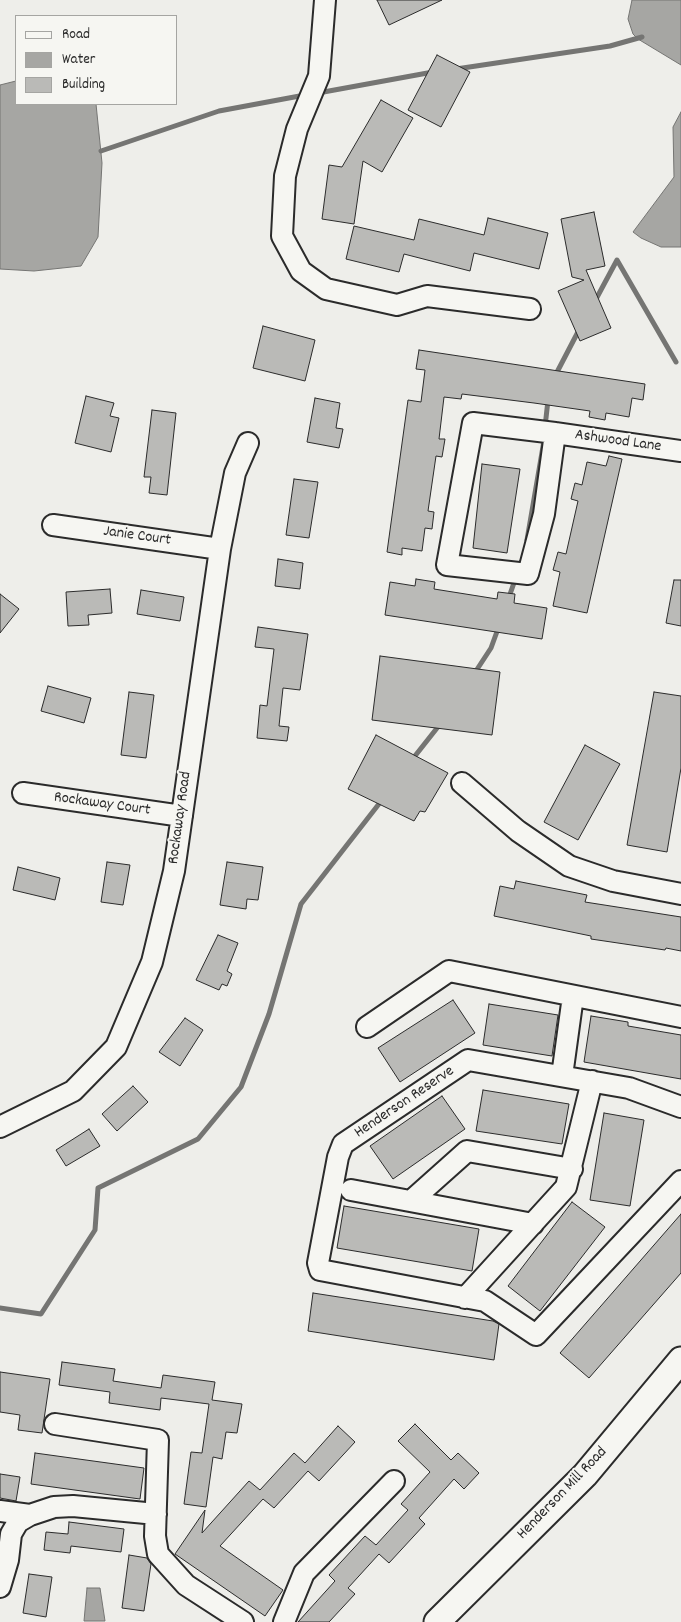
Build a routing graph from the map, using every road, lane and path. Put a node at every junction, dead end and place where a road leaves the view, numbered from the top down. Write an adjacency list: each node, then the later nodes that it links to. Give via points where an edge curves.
1 (325, 0): 2 (street, via 319,76 297,129 284,176 282,236 301,271 326,289 398,305 427,296)
2 (530, 309)
3 (555, 433): 3 (street, Ashwood Lane, via 473,423 447,565 528,574 544,514); 5 (street, Ashwood Lane)
4 (248, 442): 7 (street, Rockaway Road, via 235,472)
5 (681, 451)
6 (53, 525): 7 (street, Janie Court)
7 (220, 549): 10 (street, Rockaway Road)
8 (462, 783): 11 (street, via 518,831 569,866 613,881)
9 (23, 793): 10 (street, Rockaway Court)
10 (182, 816): 18 (street, Rockaway Road, via 174,871 152,962 116,1047 73,1091)
11 (681, 894)
12 (573, 996): 13 (street); 14 (street, via 449,971); 15 (street)
13 (681, 1017)
14 (367, 1027)
15 (562, 1076): 16 (street, Henderson Reserve); 24 (street, Henderson Reserve, via 468,1060 343,1144 318,1263 320,1270)
16 (592, 1081): 17 (street, Henderson Reserve, via 629,1088); 19 (street)
17 (681, 1106)
18 (0, 1127)
19 (572, 1169): 22 (street, via 468,1151); 23 (street, via 566,1187)
20 (681, 1181): 24 (street, Henderson Reserve, via 536,1335 485,1301)
21 (351, 1190): 22 (street)
22 (411, 1201): 23 (street)
23 (533, 1224): 24 (street)
24 (465, 1298)
25 (681, 1360): 34 (street, Henderson Mill Road, via 585,1475)
26 (55, 1424): 29 (street, via 158,1440)
27 (394, 1481): 33 (street, via 304,1573)
28 (0, 1511): 30 (street)
29 (156, 1514): 30 (street, via 73,1506 54,1507); 32 (street, via 158,1554 186,1585)
30 (30, 1515): 31 (street, via 18,1522 11,1534)
31 (0, 1587)
32 (243, 1622)
33 (284, 1622)
34 (437, 1622)

